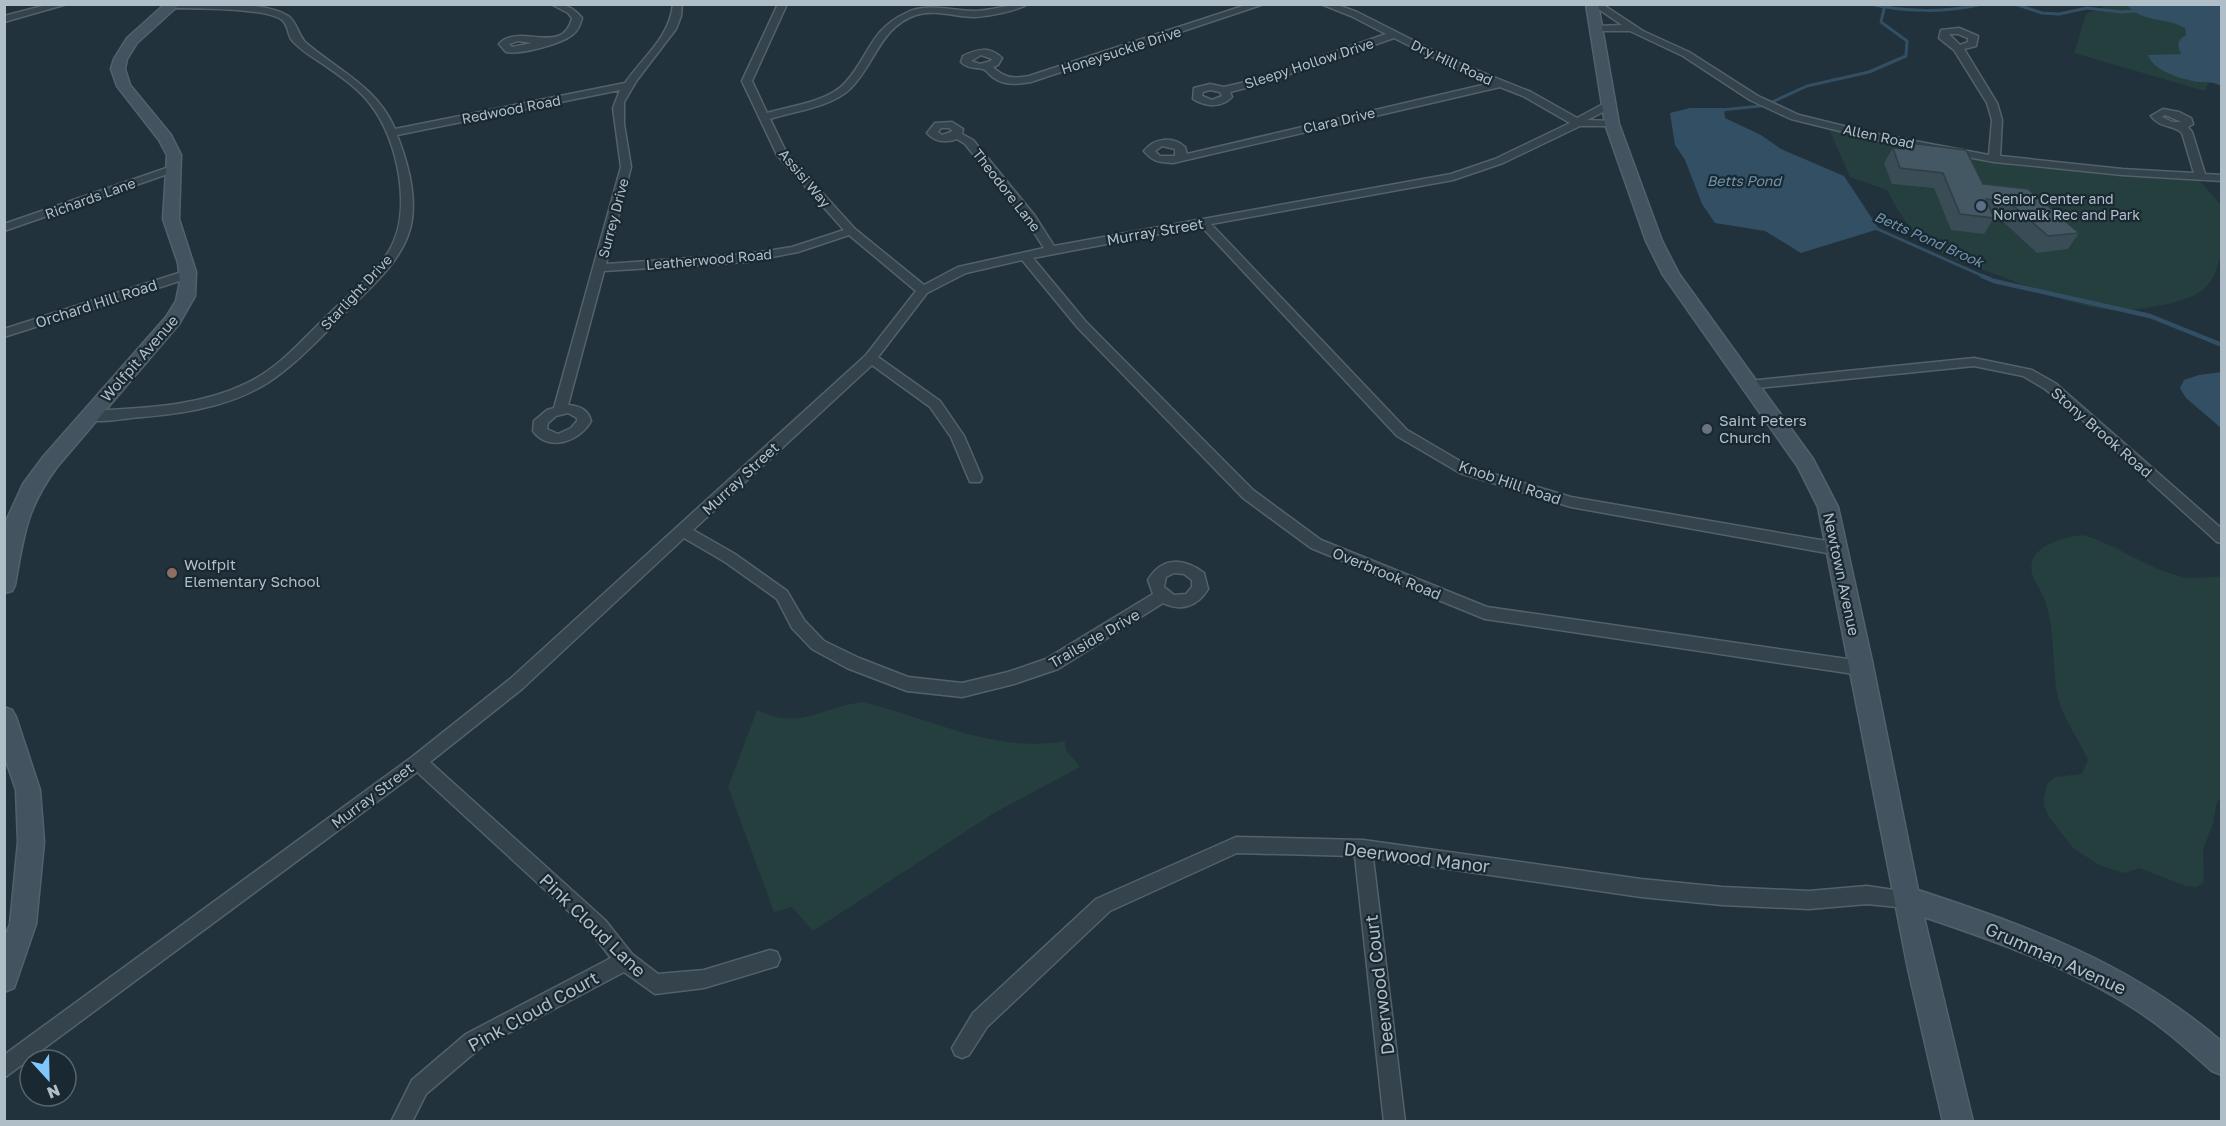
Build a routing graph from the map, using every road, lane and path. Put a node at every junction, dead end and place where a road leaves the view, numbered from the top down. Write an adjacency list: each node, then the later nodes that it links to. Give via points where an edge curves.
1 (63, 4): 11 (street)
2 (555, 4): 15 (street, via 571,11 577,18 576,24 558,39)
3 (678, 4): 19 (street, Surrey Drive, via 674,25)
4 (783, 4): 22 (street, Assisi Way, via 747,81)
5 (1024, 4): 10 (street, via 976,14)
6 (1260, 4): 17 (street, Honeysuckle Drive, via 1031,79 1000,80)
7 (1325, 4): 14 (street, Dry Hill Road)
8 (1594, 4): 12 (street, Allen Road); 13 (street, Newtown Avenue)
9 (174, 5): 25 (street, Starlight Drive, via 282,16 307,50 359,86); 29 (street, Wolfpit Avenue, via 128,48 117,72 122,85 169,144)
10 (925, 7): 22 (street, via 882,33 847,86 825,99)
11 (4, 19)
12 (1631, 28): 13 (street, Allen Road); 28 (street, Allen Road, via 1686,54 1754,98 1795,117)
13 (1596, 29): 21 (street, Newtown Avenue)
14 (1395, 34): 18 (street, Dry Hill Road); 20 (street, Sleepy Hollow Drive)
15 (538, 43)
16 (1958, 48): 28 (street, via 1992,103 1997,120)
17 (987, 66)
18 (1499, 84): 23 (street, Dry Hill Road, via 1527,94); 27 (street, Clara Drive)
19 (628, 85): 25 (street, Redwood Road); 37 (street, Surrey Drive, via 618,104 626,167)
20 (1224, 90)
21 (1611, 114): 23 (street, Murray Street); 42 (street, Newtown Avenue, via 1654,242 1671,275)
22 (765, 117): 34 (street, Assisi Way, via 782,155)
23 (1578, 123): 32 (street, Murray Street, via 1499,161 1453,177)
24 (2181, 126): 30 (street, via 2187,132)
25 (392, 133): 44 (street, Starlight Drive, via 408,210 399,243 370,280 291,358 253,386 219,399 165,411)
26 (957, 135): 35 (street, Theodore Lane, via 969,142 1025,210)
27 (1180, 156)
28 (1994, 159): 30 (street, Allen Road)
29 (175, 168): 33 (street, Richards Lane); 38 (street, Wolfpit Avenue, via 171,220)
30 (2200, 176): 31 (street, Allen Road)
31 (2222, 178)
32 (1203, 222): 35 (street, Murray Street); 48 (street, Knob Hill Road, via 1402,433 1465,470 1571,502)
33 (4, 228)
34 (852, 231): 37 (street, Leatherwood Road, via 794,250 747,258); 39 (street, Assisi Way)
35 (1051, 250): 36 (street, Murray Street)
36 (1026, 257): 39 (street, Murray Street, via 962,270); 51 (street, Overbrook Road, via 1082,325 1248,494 1316,544 1485,613)
37 (600, 268): 43 (street, Surrey Drive)
38 (188, 274): 40 (street, Orchard Hill Road); 44 (street, Wolfpit Avenue, via 188,291 177,314)
39 (923, 290): 41 (street, Murray Street)
40 (4, 333)
41 (871, 358): 45 (street, via 935,404 957,436); 46 (street, Murray Street)
42 (1749, 385): 47 (street, Stony Brook Road, via 1974,362 2026,373 2073,404); 48 (street, Newtown Avenue, via 1821,491)
43 (560, 410)
44 (88, 416): 49 (street, Wolfpit Avenue, via 50,462 24,502)
45 (975, 478)
46 (683, 531): 50 (street, Trailside Drive, via 782,595 798,624 818,645 908,684 962,690 1052,664); 53 (street, Murray Street, via 516,684)
47 (2222, 538)
48 (1838, 549): 51 (street, Newtown Avenue)
49 (4, 585)
50 (1162, 596)
51 (1862, 668): 55 (street, Newtown Avenue)
52 (4, 717): 58 (street, via 28,790 31,842 23,924)
53 (418, 762): 57 (street, Pink Cloud Lane, via 598,926); 61 (street, Murray Street)
54 (1363, 848): 55 (street, Deerwood Manor, via 1710,895 1809,900 1867,895); 59 (street, Deerwood Manor, via 1236,845 1103,905 980,1020); 63 (street, Deerwood Court)
55 (1907, 898): 60 (street, Grumman Avenue, via 1978,922 2103,976 2175,1020); 64 (street, Newtown Avenue)
56 (770, 959): 57 (street, Pink Cloud Lane, via 704,979 655,984)
57 (625, 961): 62 (street, Pink Cloud Court, via 473,1041 419,1087)
58 (4, 979)
59 (962, 1048)
60 (2222, 1061)
61 (4, 1068)
62 (400, 1122)
63 (1395, 1122)
64 (1958, 1122)

